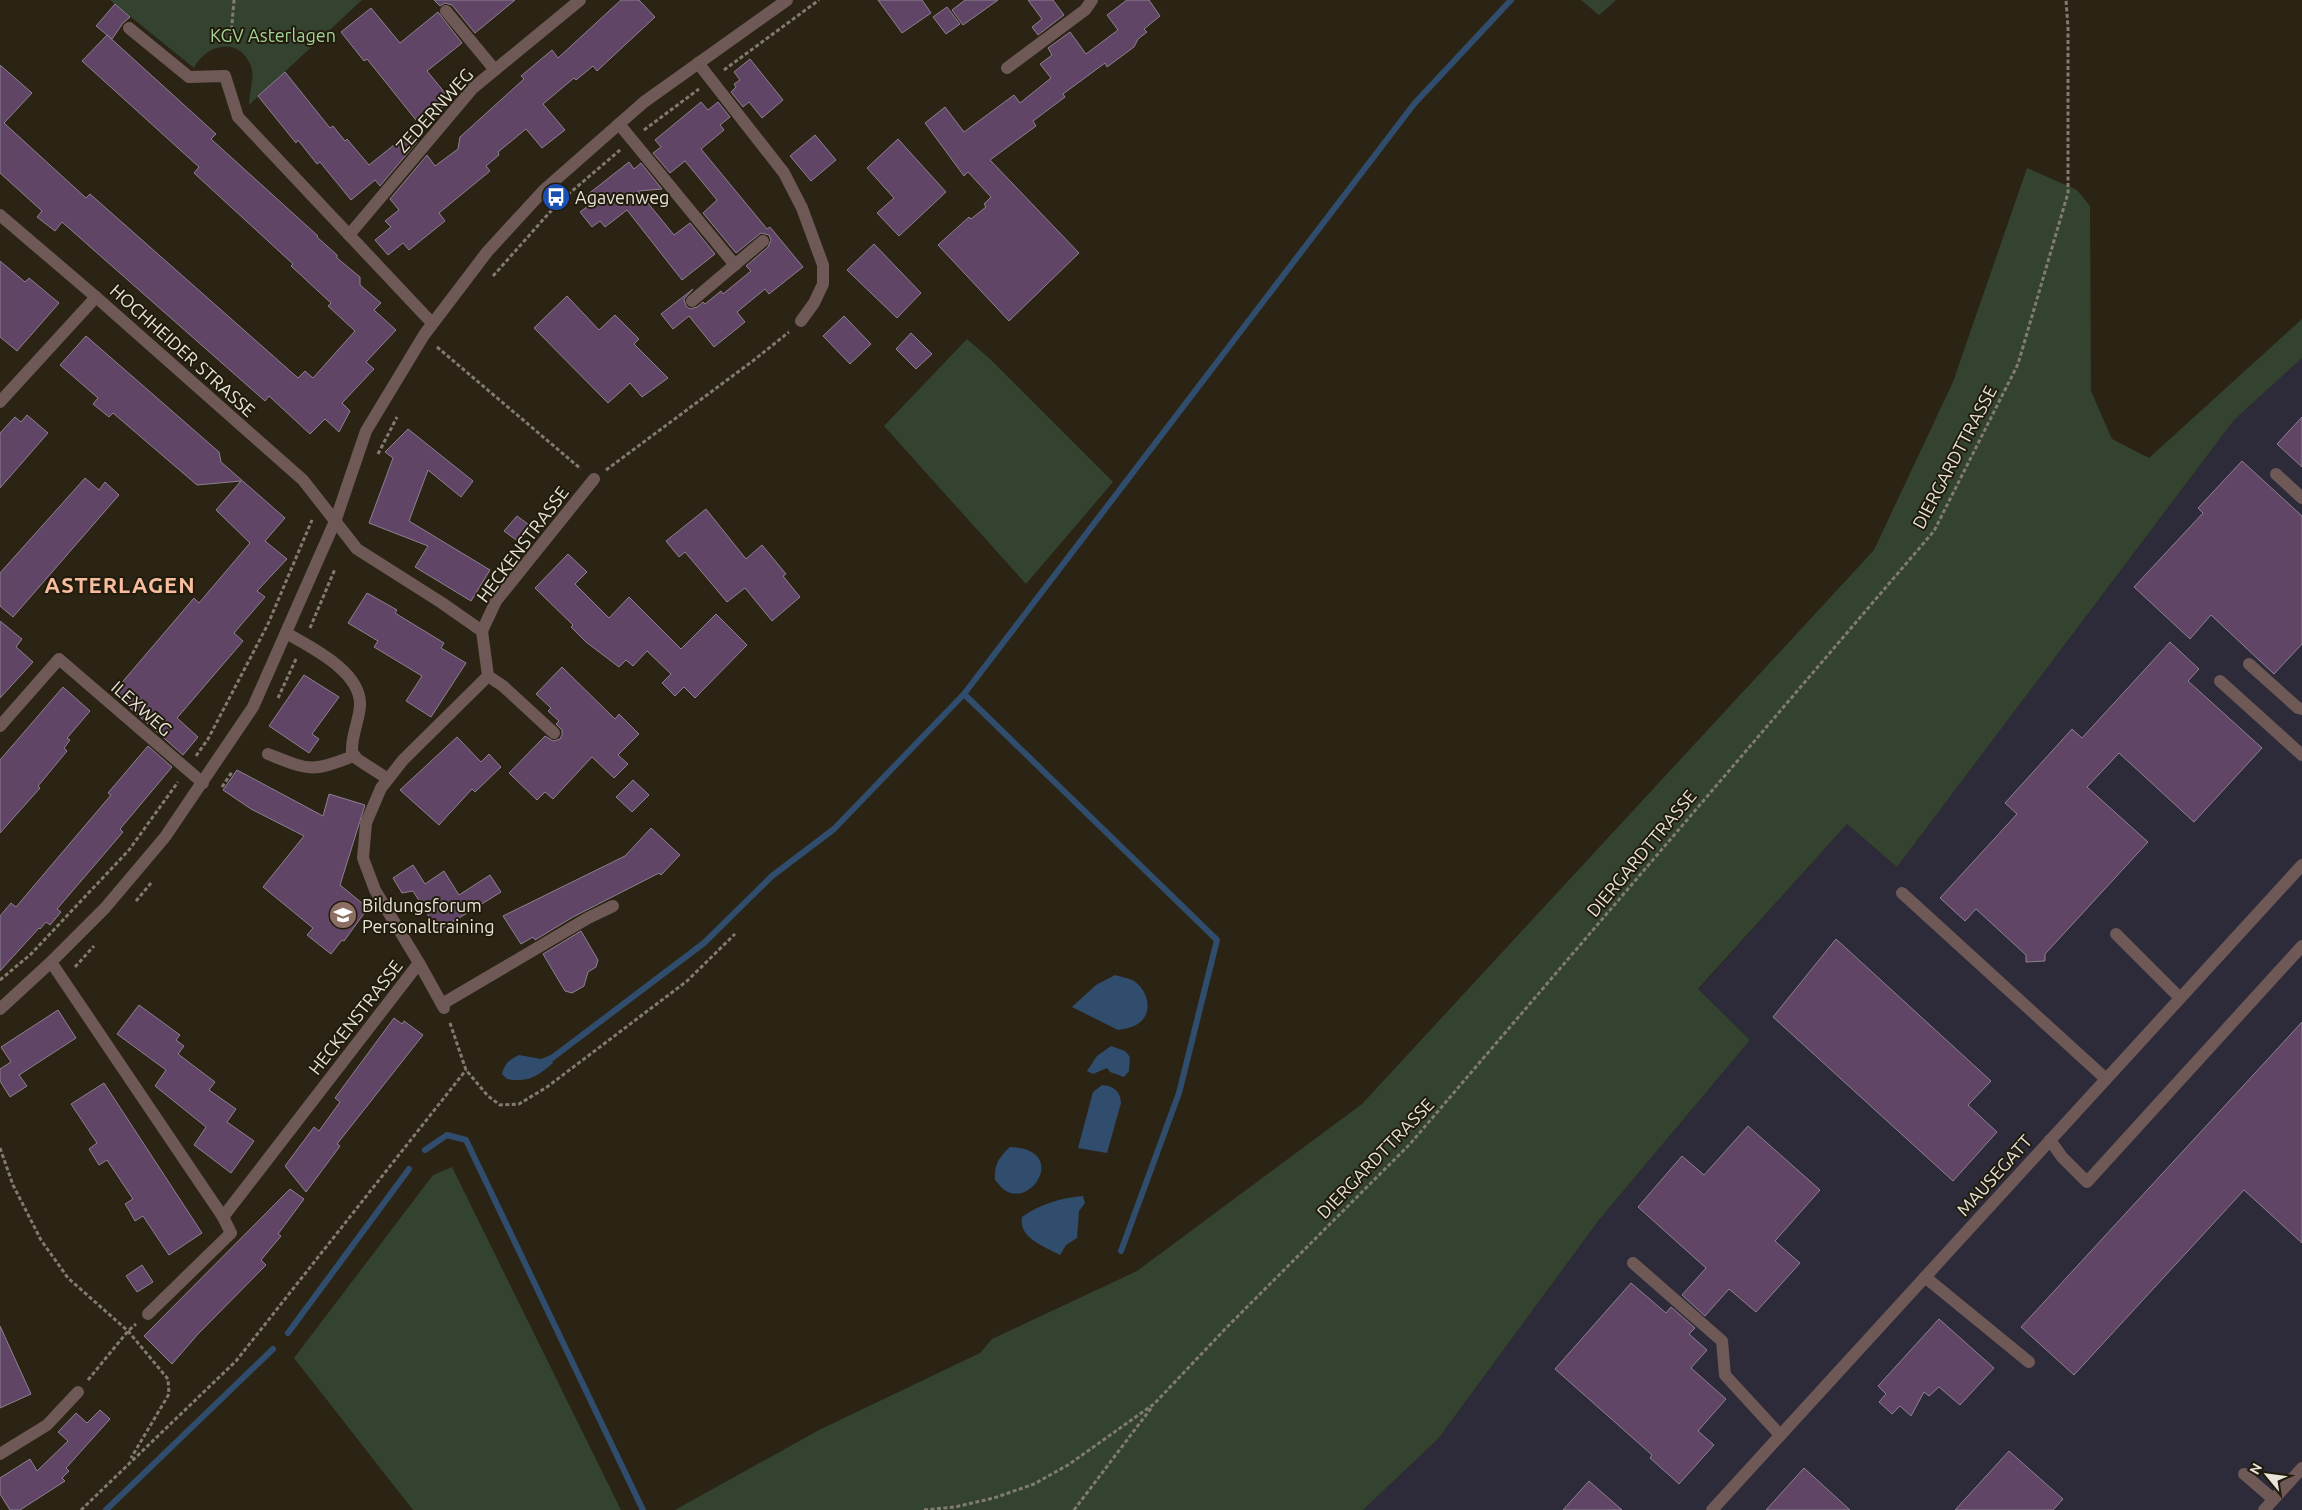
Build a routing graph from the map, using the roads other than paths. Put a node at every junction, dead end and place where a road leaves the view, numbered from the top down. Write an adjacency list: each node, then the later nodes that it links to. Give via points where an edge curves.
1 (580, 0): 8 (street, ZEDERNWEG)
2 (786, 0): 6 (street)
3 (1092, 0): 7 (street, via 1085,10)
4 (446, 11): 8 (street)
5 (129, 28): 11 (street, via 189,77 225,76 238,117)
6 (698, 63): 9 (street); 16 (street, via 784,173 802,208 823,265 823,284)
7 (1007, 68)
8 (495, 70): 11 (street, ZEDERNWEG, via 473,88)
9 (619, 124): 13 (street); 17 (street, via 544,190 502,234)
10 (0, 216): 14 (street, HOCHHEIDER STRASSE)
11 (349, 235): 17 (street)
12 (763, 241): 13 (street)
13 (734, 265): 15 (street)
14 (96, 296): 18 (street); 22 (street, HOCHHEIDER STRASSE, via 304,480)
15 (692, 301)
16 (801, 322)
17 (432, 323): 22 (street, via 366,431)
18 (0, 402)
19 (2276, 474): 21 (street)
20 (594, 479): 23 (street, HECKENSTRASSE, via 496,601)
21 (2302, 498)
22 (336, 519): 23 (street, HOCHHEIDER STRASSE, via 357,549); 24 (street)
23 (482, 631): 26 (street, HECKENSTRASSE)
24 (286, 633): 33 (street, via 343,671 356,685 360,705 351,747); 35 (street, via 253,706)
25 (2249, 664): 28 (street)
26 (488, 676): 30 (street); 34 (street, HECKENSTRASSE)
27 (2220, 681): 32 (street)
28 (2302, 709)
29 (0, 726): 35 (street, ILEXWEG, via 59,659)
30 (554, 733)
31 (268, 754): 33 (street, via 314,768)
32 (2302, 755)
33 (353, 756): 34 (street)
34 (388, 779): 42 (street, HECKENSTRASSE, via 366,823 363,858 374,890)
35 (203, 783): 41 (street, via 165,836 105,908)
36 (2302, 864): 43 (street, MAUSEGATT)
37 (1902, 893): 45 (street)
38 (613, 906): 42 (street, via 443,1006)
39 (2116, 934): 43 (street)
40 (2302, 946): 46 (street, via 2087,1182)
41 (51, 962): 44 (street); 47 (street)
42 (419, 963): 47 (street, HECKENSTRASSE)
43 (2180, 998): 45 (street, MAUSEGATT)
44 (0, 1008)
45 (2106, 1079): 46 (street, MAUSEGATT)
46 (2050, 1140): 49 (street, MAUSEGATT)
47 (223, 1216): 50 (street, via 231,1233)
48 (1633, 1263): 53 (street, via 1722,1341 1725,1375)
49 (1925, 1277): 51 (street); 53 (street, MAUSEGATT)
50 (148, 1314)
51 (2029, 1362)
52 (78, 1392): 54 (street, via 47,1425)
53 (1780, 1435): 58 (street, MAUSEGATT)
54 (0, 1454)
55 (2302, 1468): 57 (street)
56 (2244, 1474): 57 (street)
57 (2273, 1499): 59 (street)
58 (1712, 1510)
59 (2264, 1510)

